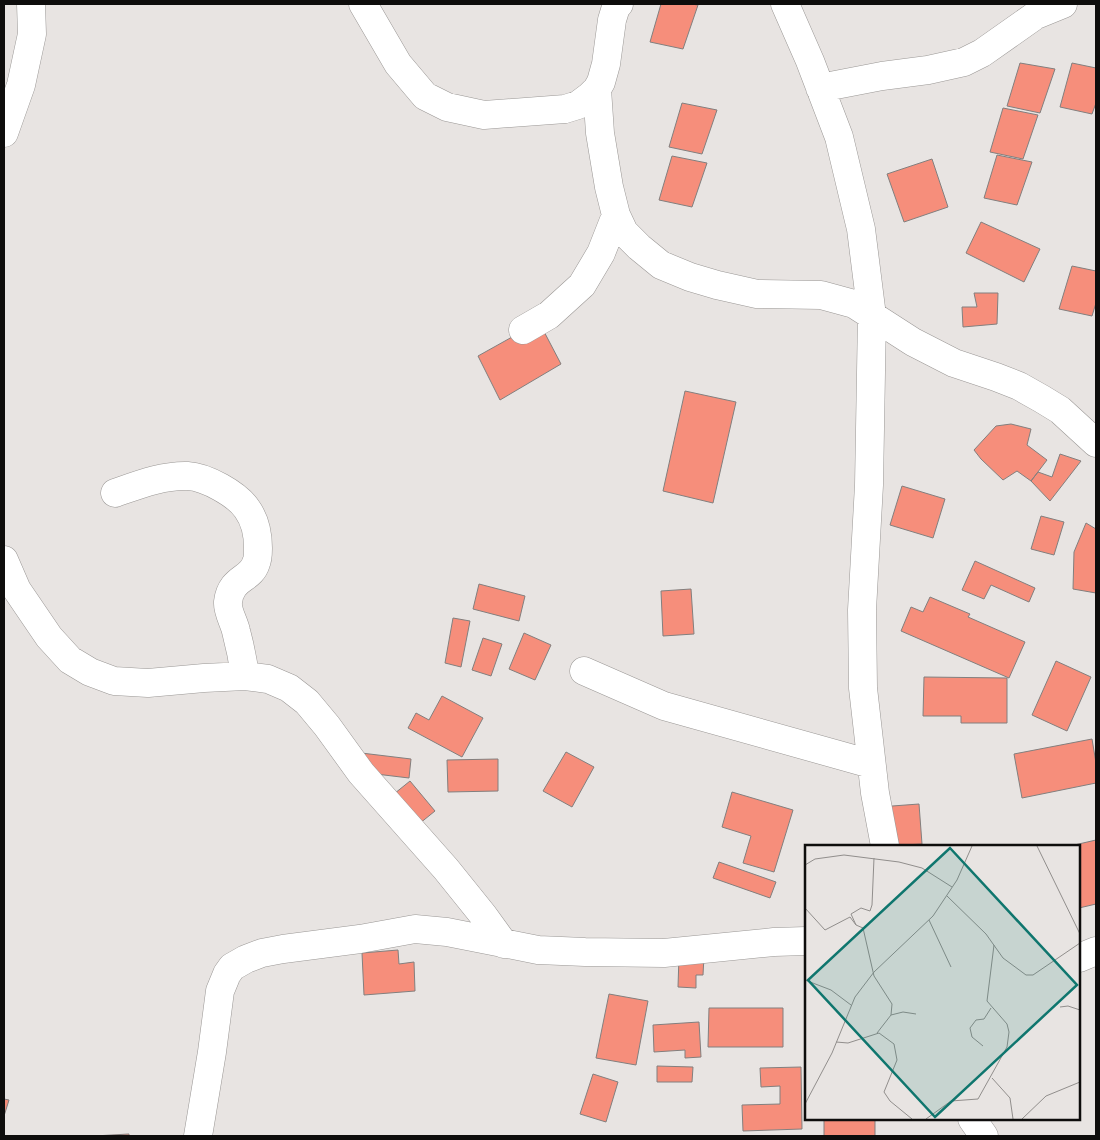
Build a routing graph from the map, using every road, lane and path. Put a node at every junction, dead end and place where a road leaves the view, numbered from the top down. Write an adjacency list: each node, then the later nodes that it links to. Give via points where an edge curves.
1 (31, 4): 10 (street, via 32,34 21,85)
2 (363, 4): 9 (street, via 398,64 425,96 447,107 484,114)
3 (619, 4): 8 (street, via 612,20 606,64)
4 (785, 4): 7 (street)
5 (1063, 4): 6 (street)
6 (1040, 10): 7 (street, via 964,62)
7 (820, 88): 13 (street, via 839,137 861,230)
8 (597, 89): 9 (street, via 578,105); 11 (street)
9 (564, 109): 11 (street)
10 (4, 133)
11 (600, 133): 12 (street)
12 (616, 215): 13 (street, via 624,232 639,247 661,265 690,277 757,294 821,295 854,304); 14 (street, via 601,253 582,286 549,315)
13 (872, 316): 15 (street, via 954,363 996,376 1042,399 1060,410); 20 (street, via 869,485 862,610 863,688)
14 (523, 330)
15 (1096, 443)
16 (115, 493): 19 (street, via 150,481 198,477 220,487 246,507 258,536 257,563 234,585 228,605 242,654)
17 (4, 560): 19 (street, via 17,590 48,637 70,660 90,672 114,680 148,683)
18 (584, 671): 20 (street, via 664,706)
19 (244, 676): 23 (street, via 268,679 289,688 307,702 361,773 446,870)
20 (872, 764): 21 (street, via 874,793)
21 (885, 845)
22 (805, 941): 23 (street, via 664,953 538,950)
23 (504, 944): 27 (street, via 415,929 262,953 232,967 220,991)
24 (1096, 951): 25 (street)
25 (1080, 958)
26 (973, 1120): 28 (street)
27 (198, 1136)
28 (984, 1136)

